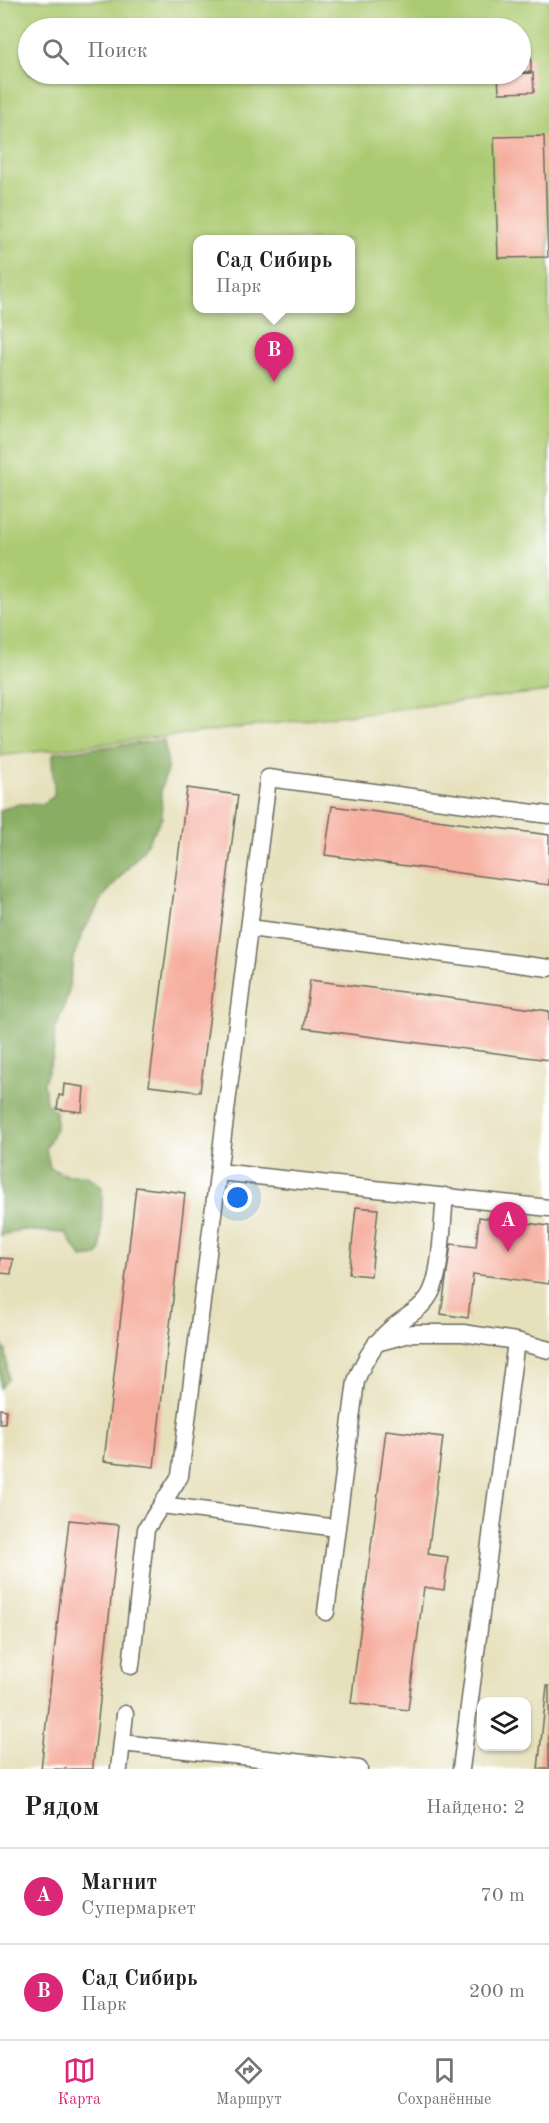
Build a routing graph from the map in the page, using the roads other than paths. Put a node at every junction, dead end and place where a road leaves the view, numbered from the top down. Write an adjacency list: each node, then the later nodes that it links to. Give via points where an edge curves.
1 (549, 815): 2 (lane, via 268,778)
2 (250, 928): 3 (lane); 4 (lane)
3 (549, 968)
4 (219, 1172): 5 (lane); 10 (lane, via 180,1476)
5 (445, 1196): 6 (lane); 8 (lane, via 434,1287 425,1302)
6 (549, 1208)
7 (516, 1341): 8 (lane, via 463,1333 413,1333); 9 (lane); 18 (lane)
8 (375, 1344): 11 (lane, via 356,1381)
9 (549, 1350)
10 (162, 1505): 11 (lane); 13 (lane, via 146,1529)
11 (337, 1528): 12 (lane)
12 (326, 1612)
13 (131, 1666)
14 (125, 1714): 15 (lane)
15 (122, 1743): 16 (lane); 17 (lane)
16 (119, 1769)
17 (359, 1769)
18 (461, 1769)

